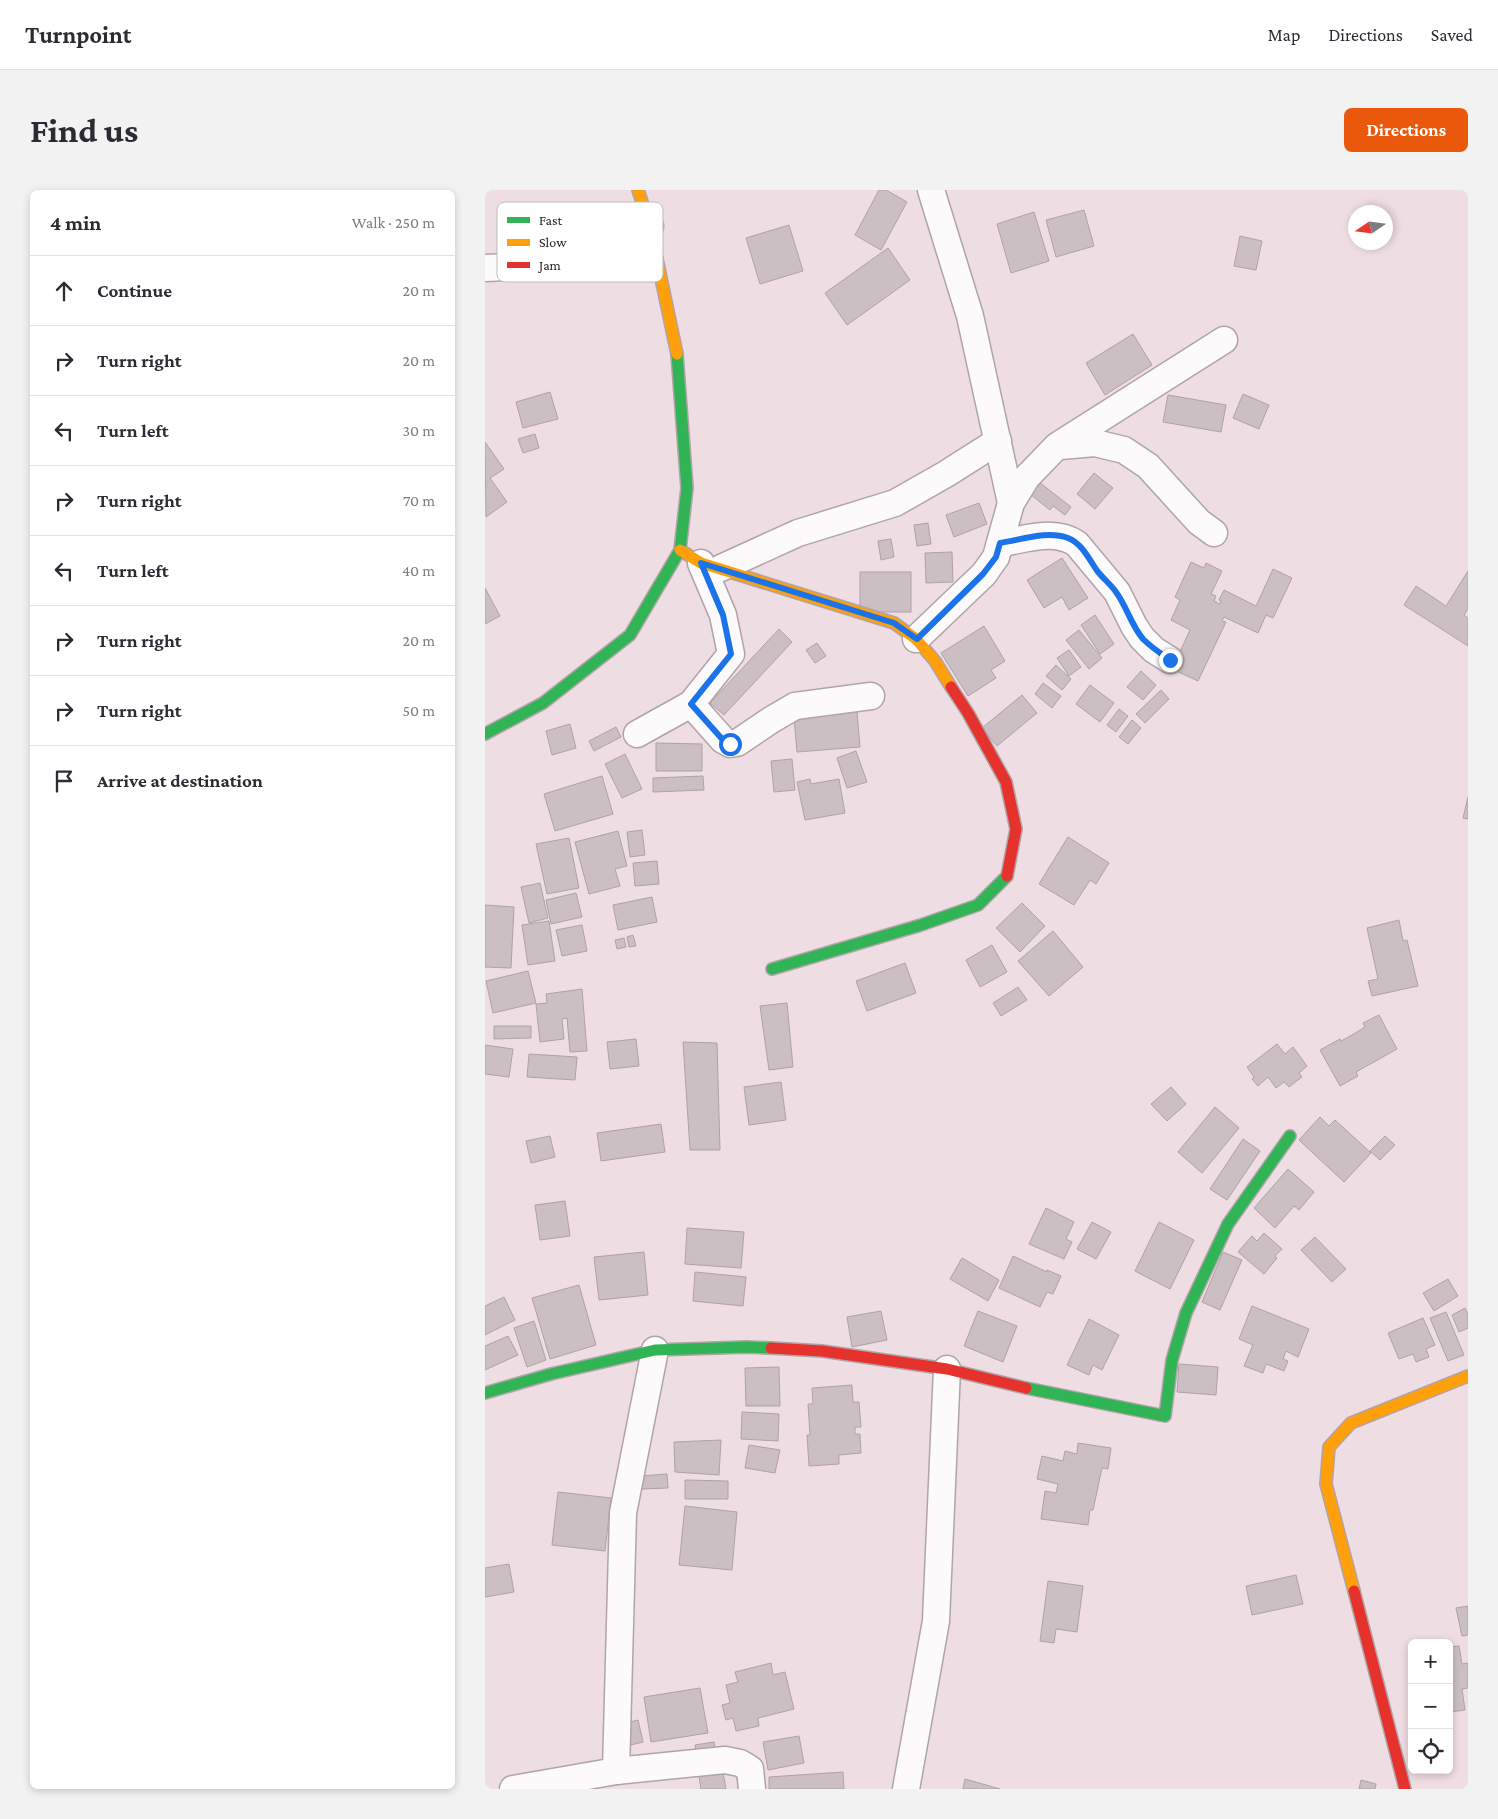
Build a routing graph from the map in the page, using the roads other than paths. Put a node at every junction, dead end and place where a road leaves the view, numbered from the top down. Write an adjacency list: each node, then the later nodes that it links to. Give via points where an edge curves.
1 (638, 190): 3 (street)
2 (931, 190): 6 (street, via 970,316)
3 (642, 202)
4 (662, 282): 11 (street, via 676,345 687,488)
5 (1224, 340): 7 (street)
6 (997, 441): 8 (street); 11 (street, via 895,503)
7 (1057, 446): 8 (street, via 1027,477); 9 (street, via 1095,443 1124,450 1147,466 1199,522)
8 (1011, 503): 10 (street)
9 (1214, 533)
10 (1000, 543): 12 (street, via 996,557 983,574); 13 (street, via 1052,536 1068,538 1077,544 1117,592 1142,638)
11 (701, 560): 12 (street, via 894,623); 15 (street, via 723,615 731,654); 16 (street, via 630,635 543,703)
12 (917, 639): 18 (street, via 935,661 968,714 1006,782 1016,829 1007,876 978,905)
13 (1170, 660)
14 (871, 696): 15 (street, via 795,706 737,743 730,744)
15 (691, 704): 17 (street)
16 (485, 734)
17 (637, 734)
18 (773, 968)
19 (1290, 1136): 21 (street, via 1228,1224 1186,1313 1173,1360 1165,1416)
20 (655, 1350): 21 (street, via 747,1348 822,1351); 23 (street); 24 (street, via 623,1513)
21 (947, 1369): 27 (street, via 936,1621)
22 (1468, 1376): 28 (street, via 1351,1423 1329,1447 1326,1484)
23 (485, 1393)
24 (616, 1771): 25 (street); 26 (street, via 725,1760 750,1769)
25 (513, 1789)
26 (752, 1789)
27 (906, 1789)
28 (1405, 1789)

